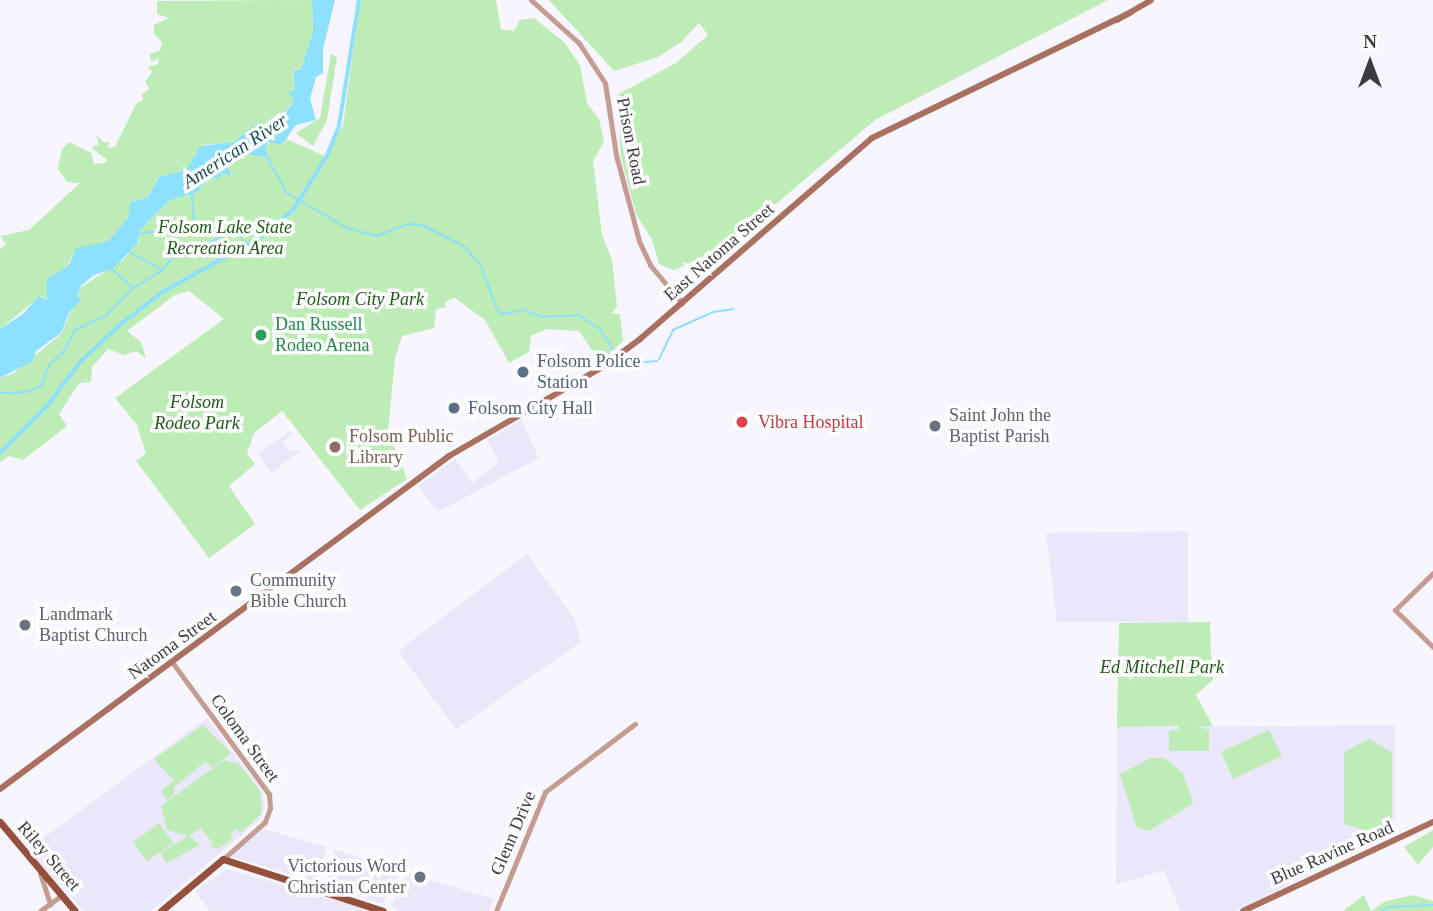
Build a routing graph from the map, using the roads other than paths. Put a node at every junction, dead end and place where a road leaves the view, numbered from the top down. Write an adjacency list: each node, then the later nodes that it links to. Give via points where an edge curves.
1 (531, 0): 3 (street, Prison Road, via 579,43 605,83 616,155 639,241 650,265)
2 (1151, 0): 3 (main road, East Natoma Street, via 882,131)
3 (682, 303): 4 (main road, East Natoma Street, via 606,364 481,435)
4 (360, 522): 7 (main road, Natoma Street)
5 (1433, 573): 6 (street, via 1395,610)
6 (1433, 647)
7 (172, 662): 9 (main road, Natoma Street); 12 (street, Coloma Street, via 269,794 271,808 265,822)
8 (635, 724): 20 (street, Glenn Drive, via 545,792)
9 (0, 789)
10 (0, 822): 13 (main road, Riley Street)
11 (1433, 822): 21 (main road, Blue Ravine Road)
12 (221, 861): 18 (main road); 19 (main road)
13 (40, 873): 14 (main road, Riley Street); 15 (street, via 51,895)
14 (62, 895): 15 (street); 17 (main road, Riley Street)
15 (50, 904): 16 (street)
16 (40, 911)
17 (75, 911)
18 (161, 911)
19 (383, 911)
20 (496, 911)
21 (1243, 911)

